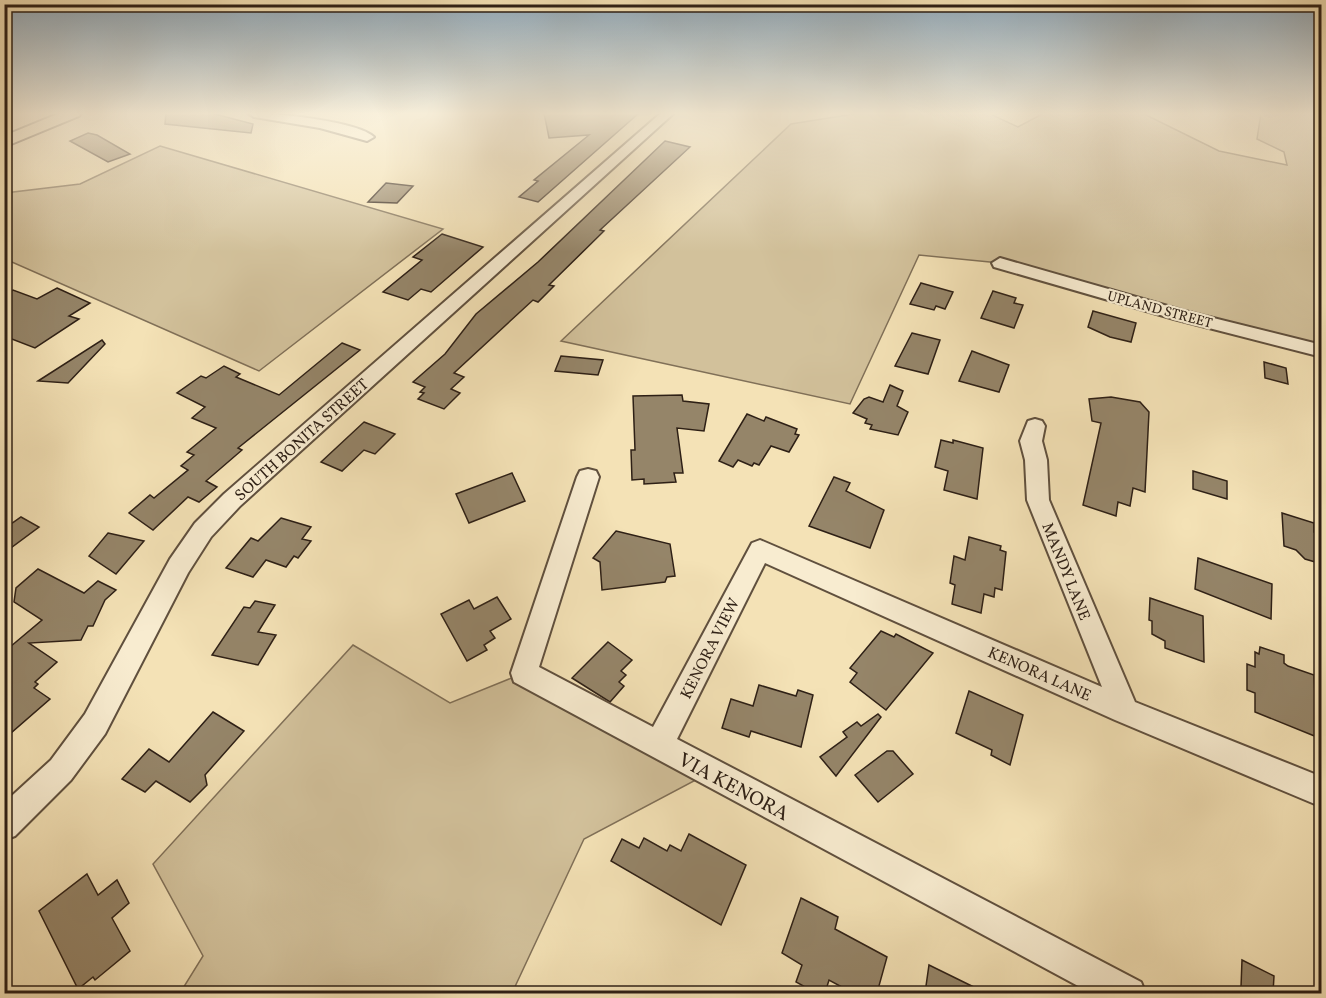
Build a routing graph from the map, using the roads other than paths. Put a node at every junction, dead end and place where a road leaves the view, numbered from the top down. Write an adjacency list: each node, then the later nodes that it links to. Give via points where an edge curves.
1 (616, 160): 10 (street, SOUTH BONITA STREET, via 232,500 203,531 179,566 95,724 61,770)
2 (1000, 264): 3 (street, UPLAND STREET)
3 (1322, 351)
4 (1035, 426): 7 (street, MANDY LANE, via 1032,441 1038,500)
5 (588, 477): 8 (street, VIA KENORA, via 524,674)
6 (760, 550): 7 (street, KENORA LANE); 8 (street, KENORA VIEW)
7 (1125, 711): 9 (street, KENORA LANE)
8 (658, 746): 11 (street, VIA KENORA)
9 (1322, 792)
10 (4, 825)
11 (1129, 993)

